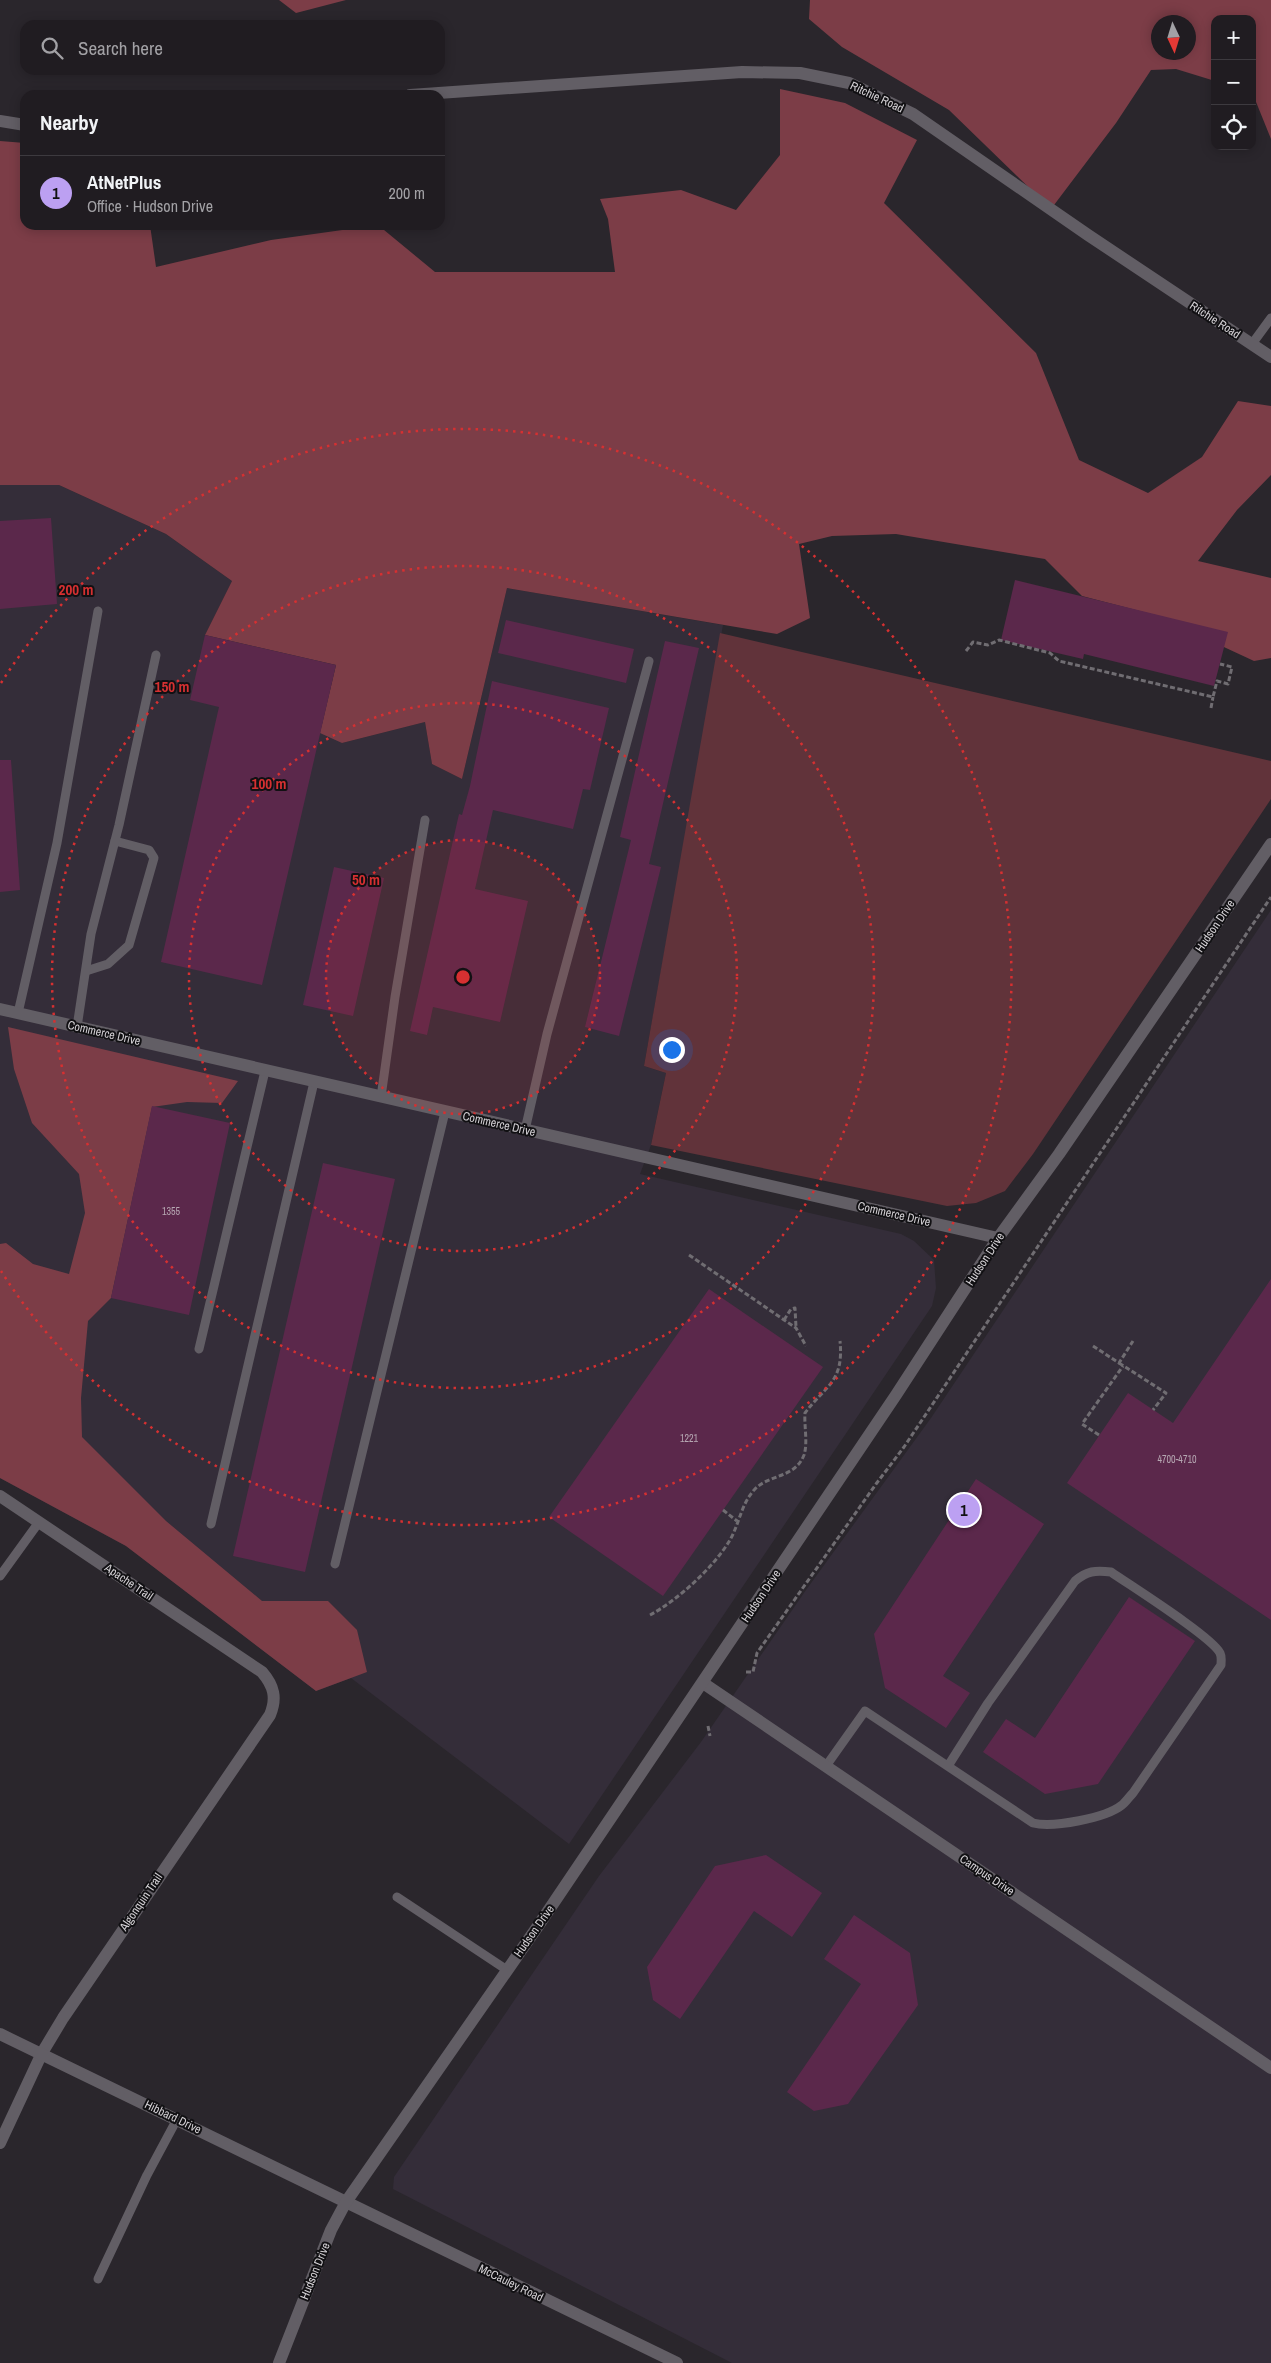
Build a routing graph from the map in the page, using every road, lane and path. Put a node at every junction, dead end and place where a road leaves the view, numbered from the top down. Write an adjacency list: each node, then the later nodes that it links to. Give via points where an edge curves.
1 (445, 93): 5 (street, Ritchie Road, via 742,72 800,73 849,83 921,120)
2 (0, 121): 3 (street)
3 (20, 124)
4 (1271, 318): 5 (lane)
5 (1252, 344): 6 (street, Ritchie Road)
6 (1271, 357)
7 (98, 611): 20 (lane, via 57,843)
8 (966, 651): 12 (path, via 973,642 988,645 999,640 1050,653 1059,662)
9 (156, 654): 15 (lane)
10 (649, 660): 26 (lane, via 547,1034)
11 (1220, 664): 12 (path, via 1232,667 1228,684 1217,682)
12 (1213, 697): 13 (path)
13 (1211, 708)
14 (425, 820): 24 (lane)
15 (115, 841): 18 (lane); 18 (lane, via 149,850 154,858 129,945 108,964)
16 (1271, 844): 27 (street, Hudson Drive)
17 (1271, 897): 48 (path, via 904,1447 757,1653 754,1672)
18 (86, 971): 21 (lane)
19 (0, 1008): 20 (street, Commerce Drive)
20 (18, 1013): 21 (street, Commerce Drive)
21 (78, 1027): 22 (street, Commerce Drive)
22 (265, 1071): 23 (street, Commerce Drive); 35 (lane)
23 (314, 1082): 24 (street, Commerce Drive); 43 (lane)
24 (381, 1097): 25 (street, Commerce Drive)
25 (445, 1112): 26 (street, Commerce Drive); 44 (lane)
26 (525, 1130): 27 (street, Commerce Drive)
27 (998, 1238): 49 (street, Hudson Drive)
28 (689, 1255): 29 (path)
29 (784, 1320): 30 (path); 30 (path, via 791,1309 796,1308)
30 (796, 1328): 33 (path)
31 (840, 1341): 41 (path, via 838,1373 829,1388 805,1413 804,1455 789,1474 757,1487 745,1501)
32 (1134, 1341): 36 (path)
33 (806, 1346)
34 (1093, 1346): 36 (path)
35 (199, 1349)
36 (1121, 1364): 37 (path, via 1166,1393); 38 (path, via 1082,1424)
37 (1153, 1410)
38 (1099, 1435)
39 (0, 1496): 42 (street, Apache Trail)
40 (723, 1510): 41 (path)
41 (737, 1521): 46 (path, via 731,1538 718,1557 670,1602)
42 (39, 1522): 45 (lane); 47 (street, Apache Trail)
43 (212, 1524)
44 (335, 1564)
45 (0, 1576)
46 (650, 1616)
47 (257, 1669): 57 (street, Algonquin Trail, via 270,1681 273,1689 270,1715)
48 (746, 1672)
49 (703, 1683): 52 (street, Campus Drive); 55 (street, Hudson Drive)
50 (708, 1726): 51 (path)
51 (710, 1736)
52 (826, 1766): 53 (lane, via 865,1711); 58 (street, Campus Drive)
53 (948, 1766): 53 (lane, via 1033,1823 1059,1825 1106,1813 1122,1806 1133,1793 1220,1665 1221,1655 1198,1632 1111,1572 1097,1570 1086,1573 1076,1582 988,1703)
54 (397, 1897): 55 (lane)
55 (507, 1970): 61 (street, Hudson Drive)
56 (0, 2034): 57 (street, Hibbard Drive)
57 (42, 2053): 59 (street, Hibbard Drive); 60 (street, Algonquin Trail)
58 (1271, 2068)
59 (177, 2119): 61 (street, Hibbard Drive); 62 (lane)
60 (0, 2143)
61 (346, 2202): 63 (street, Hudson Drive, via 331,2230); 64 (street, McCauley Road)
62 (98, 2279)
63 (278, 2363)
64 (677, 2363)

